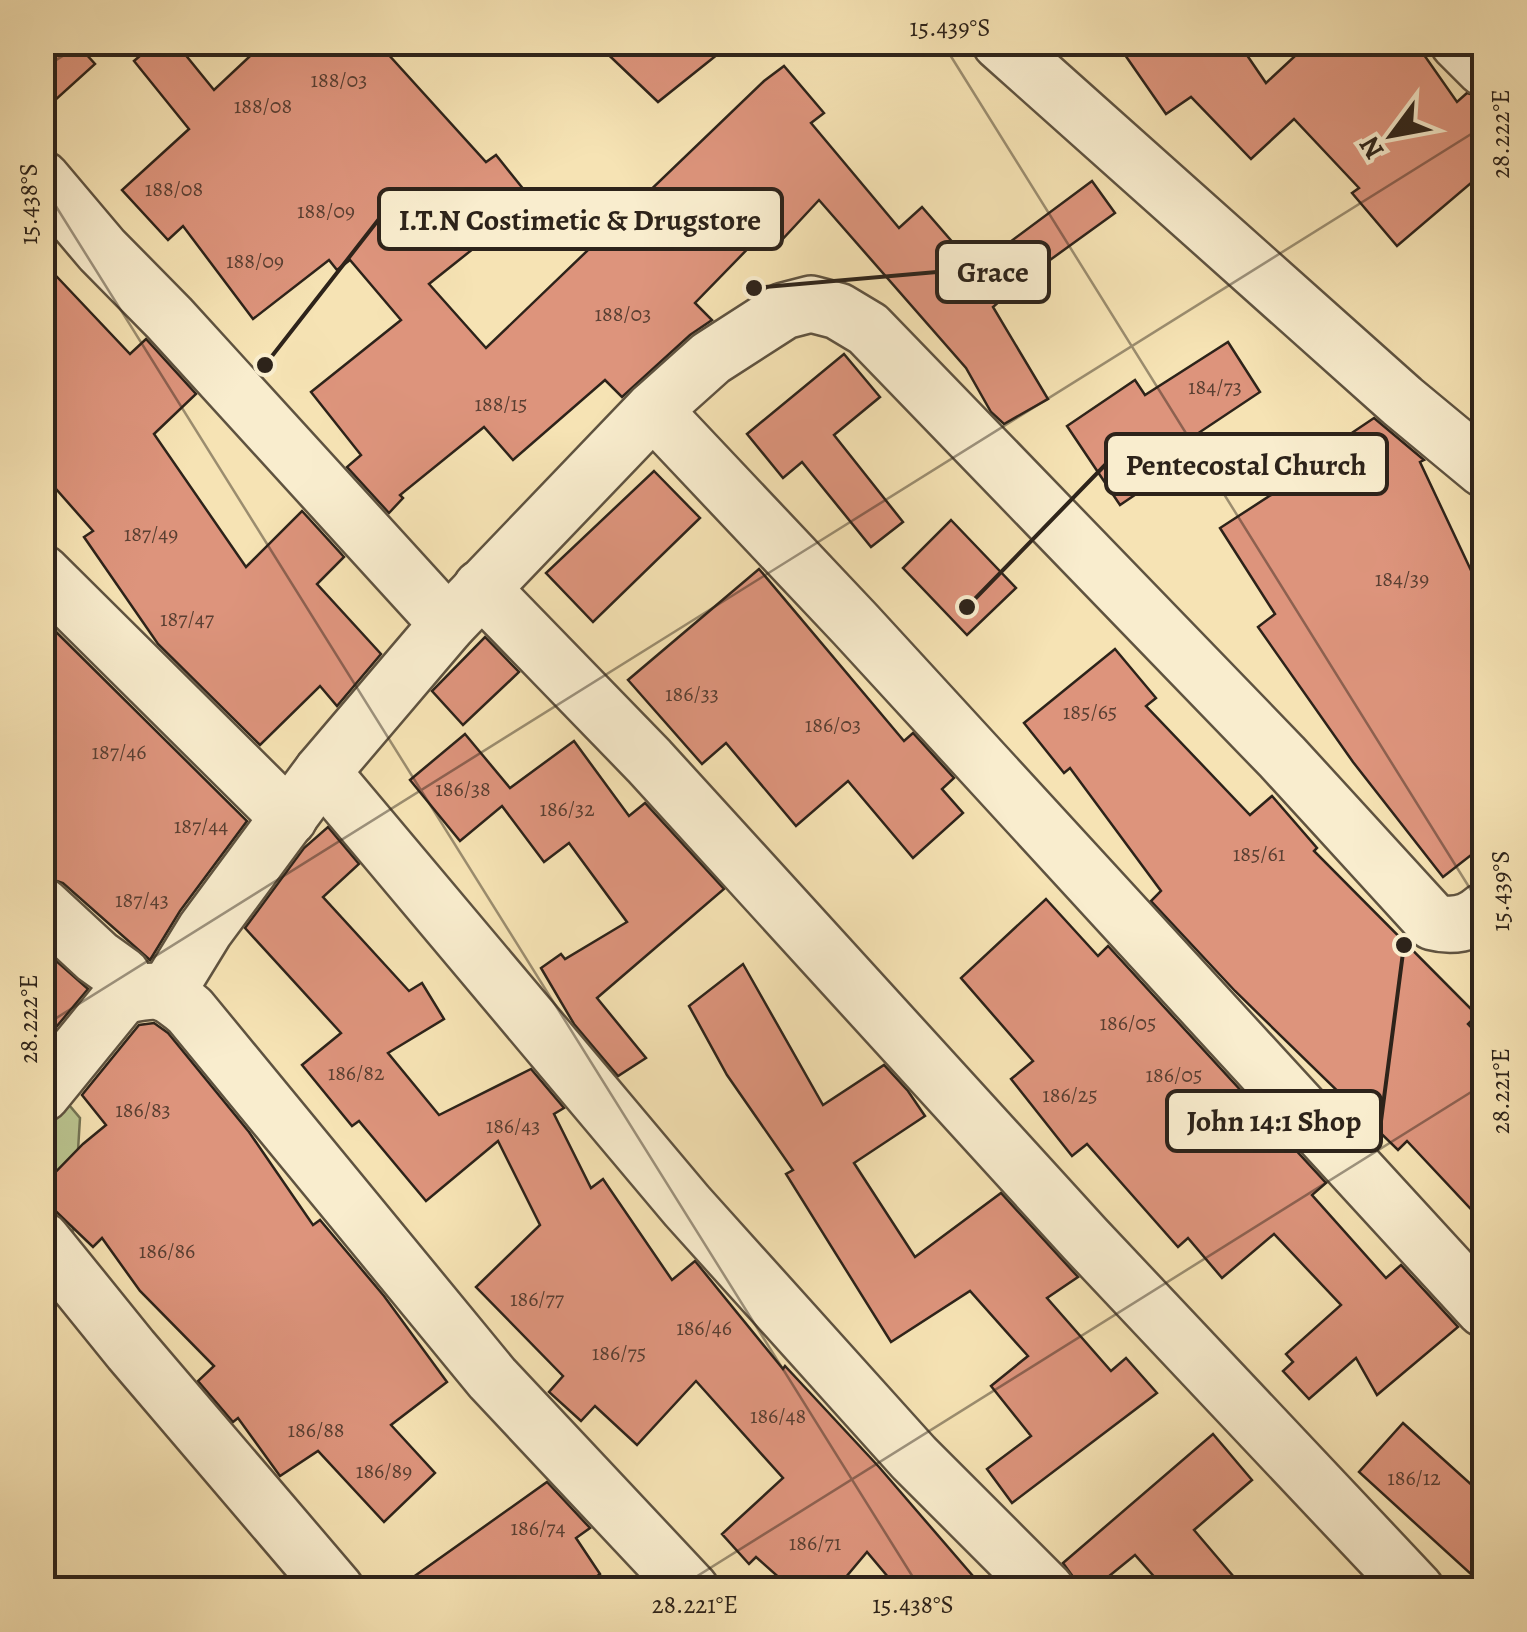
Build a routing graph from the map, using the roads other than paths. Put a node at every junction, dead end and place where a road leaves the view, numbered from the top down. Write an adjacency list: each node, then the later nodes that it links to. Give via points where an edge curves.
1 (1000, 42): 6 (street)
2 (1458, 42): 3 (street)
3 (1484, 68)
4 (42, 180): 8 (street, via 169,318)
5 (653, 410): 8 (street); 12 (street, via 712,358 784,311 811,304 838,310 868,329 1433,922 1462,923); 16 (street)
6 (1484, 469)
7 (42, 573): 10 (street)
8 (464, 606): 9 (street); 20 (street, via 649,761)
9 (322, 772): 10 (street); 19 (street, via 687,1206 914,1458)
10 (289, 818): 13 (street, via 205,930)
11 (42, 906): 13 (street)
12 (1484, 911)
13 (145, 994): 14 (street); 18 (street, via 208,1032 492,1378)
14 (42, 1094)
15 (42, 1240): 17 (street)
16 (1484, 1309)
17 (336, 1590)
18 (691, 1590)
19 (1046, 1590)
20 (1416, 1590)

